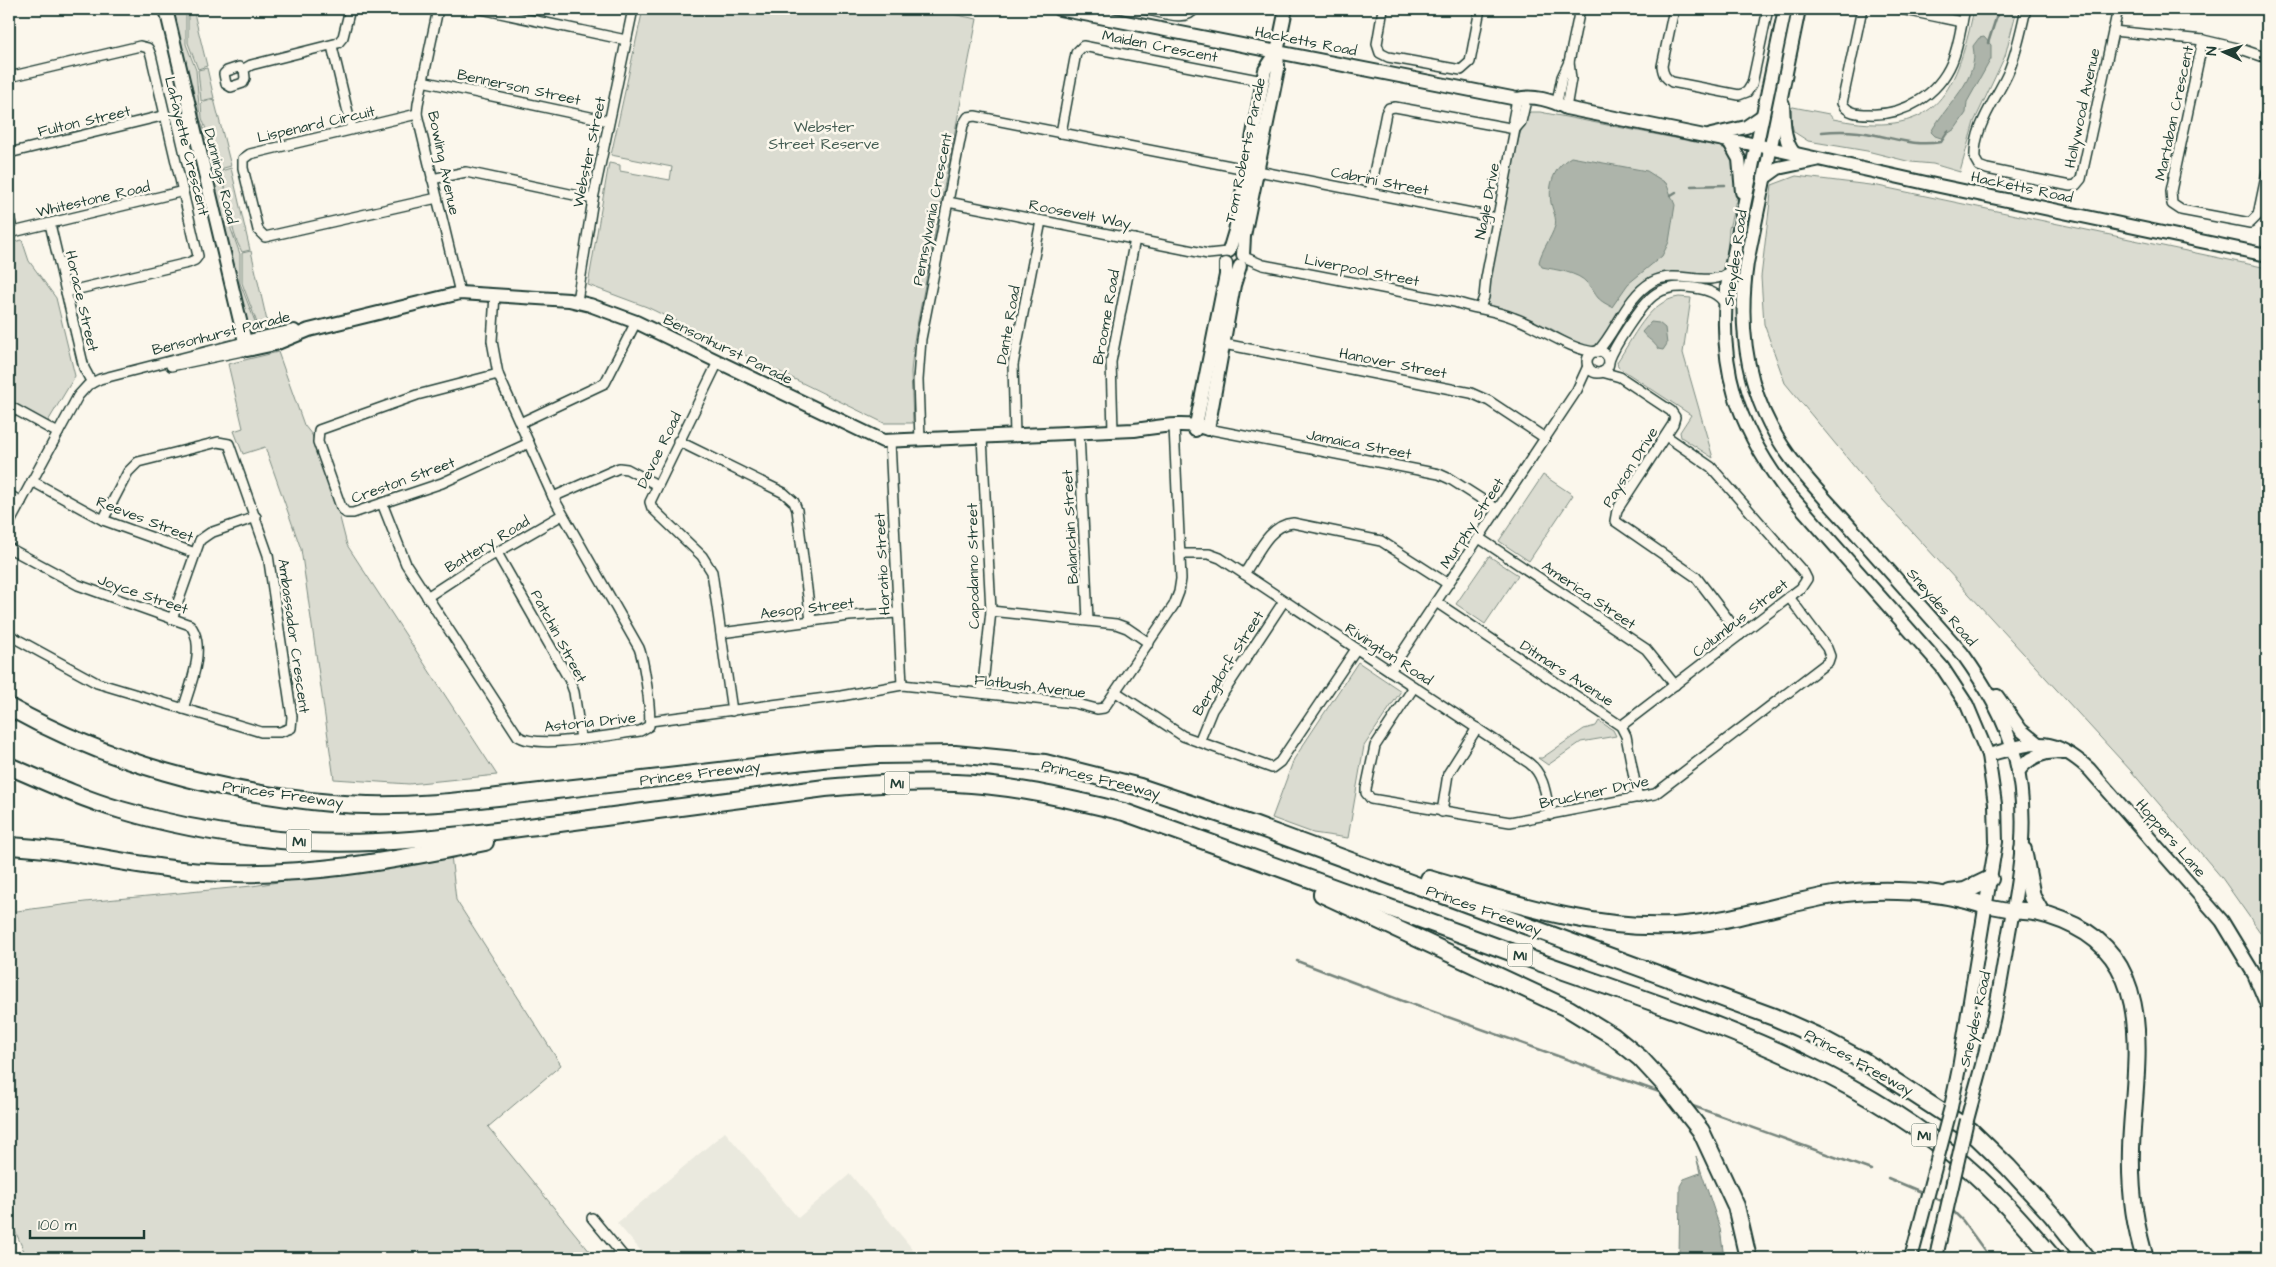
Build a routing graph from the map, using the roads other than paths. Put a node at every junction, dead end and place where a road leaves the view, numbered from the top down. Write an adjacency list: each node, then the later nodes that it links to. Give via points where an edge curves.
1 (166, 9): 78 (street, Dunnings Road)
2 (350, 9): 26 (street, via 343,37)
3 (438, 9): 31 (street, Bowling Avenue)
4 (481, 9): 24 (street)
5 (633, 9): 24 (street, Webster Street)
6 (1059, 9): 27 (street, Hacketts Road)
7 (1143, 9): 8 (street, via 1182,16 1189,15)
8 (1194, 9)
9 (1286, 9): 27 (street, Tom Roberts Parade)
10 (1383, 9): 11 (street, via 1377,44 1380,54 1462,70 1470,62)
11 (1480, 9)
12 (1580, 9): 35 (street, via 1569,62 1562,77)
13 (1674, 9): 14 (street, via 1663,74 1672,82 1732,94 1744,93 1752,84)
14 (1768, 9)
15 (1785, 9): 38 (street, Sneydes Road)
16 (1799, 9): 33 (street, Sneydes Road)
17 (1862, 9): 22 (street, via 1842,103 1852,112 1878,115 1898,111 1925,97 1949,69)
18 (1900, 9): 22 (street)
19 (1965, 9): 22 (street)
20 (2026, 9): 23 (street, Hollywood Avenue, via 2012,63 1978,137 1975,159 1979,166 1987,169 2066,186 2079,182)
21 (2118, 9): 23 (street, Hollywood Avenue)
22 (1962, 22)
23 (2113, 31): 25 (street)
24 (626, 40): 39 (street, Webster Street)
25 (2203, 40): 28 (street); 51 (street, Martaban Crescent, via 2171,191 2172,204 2181,210 2250,223 2258,215)
26 (332, 46): 29 (street); 41 (street)
27 (1276, 52): 32 (street, Tom Roberts Parade, via 1266,67); 34 (street, Hacketts Road); 50 (street, Tom Roberts Parade, via 1278,69)
28 (2267, 58)
29 (244, 69)
30 (9, 77): 37 (street, Lafayette Crescent, via 144,46 151,55)
31 (422, 81): 36 (street, Bowling Avenue); 39 (street, Bennerson Street)
32 (1263, 81): 42 (street, Maiden Crescent, via 1083,46 1076,53); 50 (street, Tom Roberts Parade)
33 (1782, 89): 46 (street, Sneydes Road); 48 (street, via 1786,139)
34 (1523, 100): 35 (street, Hacketts Road); 40 (street, Nagle Drive, via 1521,122)
35 (1559, 107): 43 (street, Hacketts Road)
36 (417, 114): 41 (street, Lispenard Circuit); 53 (street, Bowling Avenue)
37 (166, 116): 47 (street, Fulton Street); 54 (street, Lafayette Crescent)
38 (1762, 116): 43 (street, via 1746,127); 45 (street, Sneydes Road)
39 (609, 120): 57 (street, Webster Street)
40 (1515, 129): 55 (street, via 1395,106 1389,108); 61 (street, Nagle Drive)
41 (352, 130): 56 (street, Lispenard Circuit, via 244,157 243,168 262,236 272,237)
42 (1061, 133): 50 (street, Pennsylvania Crescent); 58 (street, Pennsylvania Crescent, via 968,117 963,125)
43 (1707, 136): 44 (street, Hacketts Road)
44 (1729, 141): 45 (street, Hacketts Road); 59 (street, via 1739,158)
45 (1756, 145): 46 (street, Hacketts Road); 59 (street, Sneydes Road)
46 (1770, 148): 48 (street, Hacketts Road); 52 (street, Sneydes Road)
47 (9, 153)
48 (1794, 153): 49 (street, Hacketts Road)
49 (1820, 159): 52 (street, via 1778,168); 66 (street, Hacketts Road)
50 (1252, 170): 55 (street, Cabrini Street); 67 (street, Tom Roberts Parade); 68 (street, Tom Roberts Parade)
51 (2267, 172)
52 (1764, 178): 137 (street, Sneydes Road, via 1747,263 1742,320 1751,378 1762,408 1791,458 1962,653)
53 (432, 179): 56 (street, Bowling Avenue); 57 (street, via 466,172)
54 (184, 191): 63 (street, Whitestone Road); 70 (street, Lafayette Crescent, via 198,251 195,260)
55 (1370, 193): 61 (street, Cabrini Street)
56 (437, 198): 71 (street, Bowling Avenue)
57 (593, 200): 73 (street, Webster Street)
58 (948, 202): 62 (street, Roosevelt Way); 100 (street, Pennsylvania Crescent, via 921,339 918,380)
59 (1743, 212): 69 (street, Sneydes Road)
60 (9, 216): 64 (street)
61 (1497, 218): 75 (street, Nagle Drive)
62 (1041, 221): 65 (street, Roosevelt Way); 96 (street, Dante Road, via 1013,365)
63 (50, 224): 64 (street, Whitestone Road); 70 (street, Horace Street)
64 (11, 233)
65 (1135, 239): 67 (street, Roosevelt Way); 93 (street, Broome Road, via 1110,362)
66 (2267, 255)
67 (1227, 257): 68 (street, via 1231,268); 91 (street, Tom Roberts Parade)
68 (1242, 260): 75 (street, Liverpool Street, via 1467,307); 77 (street, Tom Roberts Parade, via 1234,285)
69 (1730, 271): 74 (street, Sneydes Road); 80 (street, via 1714,280 1676,276 1648,285)
70 (66, 292): 87 (street, Horace Street, via 84,368)
71 (460, 294): 72 (street, Bensonhurst Parade); 78 (street, Bensonhurst Parade, via 309,330 275,344)
72 (496, 295): 73 (street, Bensonhurst Parade); 85 (street, Astoria Drive, via 492,341)
73 (577, 301): 76 (street, Bensonhurst Parade)
74 (1725, 304): 82 (street, via 1708,291 1679,287 1659,291 1642,306 1613,349); 153 (street, Sneydes Road, via 1725,345 1731,384 1757,450 1784,488 1942,667 1967,705)
75 (1480, 305): 79 (street, Liverpool Street, via 1491,312 1537,327)
76 (636, 322): 81 (street, Bensonhurst Parade); 90 (street, via 605,383)
77 (1224, 344): 91 (street, Tom Roberts Parade); 99 (street, Hanover Street, via 1471,393 1489,401)
78 (245, 346): 87 (street, Bensonhurst Parade)
79 (1576, 348): 80 (street, Liverpool Street); 83 (street, Liverpool Street)
80 (1596, 352): 82 (street, via 1604,354); 83 (street, via 1589,357)
81 (718, 362): 101 (street, Devoe Road); 102 (street, Bensonhurst Parade, via 871,437)
82 (1609, 363): 84 (street); 86 (street, Payson Drive)
83 (1588, 364): 84 (street, via 1594,372); 88 (street, Murphy Street)
84 (1600, 372): 86 (street, Payson Drive); 88 (street, Murphy Street)
85 (498, 374): 90 (street, Astoria Drive); 109 (street, Creston Street, via 417,395 319,430 318,442 344,512 353,513)
86 (1620, 377): 97 (street, Payson Drive, via 1673,412 1674,422)
87 (92, 383): 94 (street, via 81,392)
88 (1577, 390): 99 (street, Murphy Street)
89 (9, 406): 94 (street)
90 (520, 423): 103 (street, Astoria Drive)
91 (1200, 428): 92 (street, Bensonhurst Parade); 110 (street, Jamaica Street, via 1439,474)
92 (1174, 429): 93 (street, Bensonhurst Parade); 119 (street, Flatbush Avenue)
93 (1113, 431): 95 (street, Bensonhurst Parade)
94 (58, 433): 104 (street)
95 (1079, 433): 96 (street, Bensonhurst Parade); 129 (street, Balanchin Street)
96 (1015, 435): 98 (street, Bensonhurst Parade)
97 (1666, 436): 123 (street, Columbus Street, via 1711,467 1804,573 1807,579 1804,585); 133 (street, Payson Drive, via 1617,510 1615,521 1696,577)
98 (982, 437): 100 (street, Bensonhurst Parade); 126 (street, Capodanno Street)
99 (1545, 438): 110 (street, Murphy Street)
100 (920, 440): 102 (street, Bensonhurst Parade)
101 (678, 441): 105 (street, Devoe Road); 130 (street, via 784,493 794,502)
102 (890, 442): 127 (street, Horatio Street)
103 (529, 443): 107 (street, Astoria Drive); 109 (street, Creston Street, via 442,483)
104 (32, 481): 108 (street); 113 (street, Reeves Street)
105 (657, 485): 107 (street, via 619,468); 131 (street, Devoe Road, via 650,500 652,508 702,556 712,572)
106 (9, 495): 108 (street)
107 (553, 498): 111 (street, Astoria Drive)
108 (21, 502): 114 (street)
109 (382, 503): 122 (street, Astoria Drive, via 400,552)
110 (1497, 509): 115 (street, Murphy Street)
111 (562, 515): 118 (street, Battery Road); 146 (street, Astoria Drive, via 639,648)
112 (256, 517): 113 (street, Ambassador Crescent, via 232,448 223,441 138,462 128,472); 117 (street, via 205,535); 144 (street, Ambassador Crescent, via 270,564 292,725 287,731 261,732)
113 (103, 520): 117 (street, Reeves Street)
114 (9, 524)
115 (1479, 538): 121 (street, Murphy Street); 139 (street, America Street, via 1646,649)
116 (9, 548): 128 (street, Joyce Street, via 78,586)
117 (195, 553): 128 (street)
118 (497, 553): 122 (street, Battery Road); 149 (street, Patchin Street, via 570,680)
119 (1180, 554): 120 (street, Rivington Road, via 1214,556); 134 (street, Flatbush Avenue, via 1181,579 1177,599)
120 (1244, 574): 121 (street, via 1274,530 1293,523 1381,541); 124 (street, Rivington Road)
121 (1448, 584): 125 (street, Murphy Street)
122 (427, 597): 149 (street, Astoria Drive, via 518,736 527,741)
123 (1788, 597): 133 (street, Columbus Street); 157 (street, Bruckner Drive, via 1827,648 1828,662 1665,788)
124 (1284, 601): 135 (street, Rivington Road); 150 (street, Bergdorf Street, via 1212,710)
125 (1436, 602): 136 (street, Murphy Street); 147 (street, Ditmars Avenue)
126 (991, 611): 129 (street); 142 (street, Capodanno Street)
127 (898, 613): 130 (street, Aesop Street); 138 (street, Horatio Street)
128 (172, 618): 144 (street, Joyce Street, via 192,627 197,653)
129 (1088, 620): 134 (street, via 1124,626)
130 (811, 621): 131 (street, Aesop Street)
131 (721, 633): 145 (street, Devoe Road)
132 (9, 635): 144 (street, Ambassador Crescent, via 97,683)
133 (1740, 635): 139 (street, Columbus Street)
134 (1149, 643): 141 (street, Flatbush Avenue)
135 (1356, 649): 136 (street, Rivington Road); 150 (street, via 1277,766 1265,767)
136 (1390, 671): 140 (street, Rivington Road)
137 (1983, 682): 151 (street, via 1998,696 2021,730); 152 (street, Sneydes Road)
138 (902, 685): 142 (street, Flatbush Avenue); 145 (street, Flatbush Avenue)
139 (1674, 685): 147 (street, Columbus Street)
140 (1414, 687): 148 (street, Rivington Road); 158 (street, Bruckner Drive, via 1375,746 1366,794 1375,800)
141 (1116, 692): 142 (street, Flatbush Avenue, via 1107,706 1097,709 1074,703); 150 (street, via 1179,733)
142 (982, 693)
143 (9, 708): 163 (highway, Princes Freeway / M1, via 59,733 142,765 271,795 332,803 457,802 822,759 956,754 1045,763 1140,786)
144 (183, 709)
145 (732, 711): 146 (street, Flatbush Avenue)
146 (650, 721): 149 (street, Astoria Drive, via 644,730)
147 (1621, 726): 157 (street, Ditmars Avenue, via 1626,736)
148 (1477, 728): 158 (street, via 1448,774); 159 (street, Rivington Road, via 1535,767 1542,780)
149 (581, 739)
150 (1199, 742)
151 (2037, 743): 152 (street, Hoppers Lane); 154 (street, Hoppers Lane, via 2056,746)
152 (2012, 749): 153 (street, Hoppers Lane); 156 (street, Sneydes Road)
153 (1988, 755): 165 (street, Sneydes Road, via 1996,822)
154 (2074, 755): 156 (street, via 2047,753 2028,760); 170 (street, Hoppers Lane, via 2222,921 2250,967)
155 (9, 766): 160 (highway, Princes Freeway / M1, via 121,810 192,827 307,842 409,840)
156 (2018, 772): 164 (street, Sneydes Road)
157 (1638, 798): 159 (street, Bruckner Drive)
158 (1442, 812): 159 (street, Bruckner Drive, via 1510,822)
159 (1550, 815)
160 (600, 818): 161 (highway, Princes Freeway / M1, via 834,787 878,783 956,783 1052,795 1124,812); 162 (highway, via 436,852 339,867 270,873 174,870)
161 (1189, 835): 174 (highway, via 1245,864 1329,896 1544,997 1613,1036 1666,1085 1701,1131 1736,1206); 176 (highway, Princes Freeway / M1, via 1664,1007 1803,1063 1847,1085 1950,1153 1994,1193)
162 (9, 846)
163 (1311, 847): 166 (highway, via 1519,904 1585,920 1628,926 1674,926 1719,920 1854,892 1880,890); 177 (highway, Princes Freeway / M1, via 1686,984 1819,1037 1911,1090 1971,1131 2021,1180)
164 (2022, 850): 168 (street, Sneydes Road); 169 (highway, via 2032,897)
165 (1990, 880): 166 (highway, via 1965,891); 167 (street, Sneydes Road)
166 (1935, 895): 167 (highway)
167 (1986, 906): 168 (street); 175 (street, Sneydes Road, bridge, via 1951,1107)
168 (2013, 911): 169 (highway); 172 (street, Sneydes Road, bridge, via 1992,1025)
169 (2041, 914): 178 (highway, via 2065,920 2089,933 2113,957 2132,996 2137,1024 2132,1180 2135,1213)
170 (2267, 1005)
171 (592, 1218): 173 (street)
172 (1937, 1253)
173 (625, 1258)
174 (1748, 1258)
175 (1911, 1258)
176 (2053, 1258)
177 (2086, 1258)
178 (2146, 1258)

